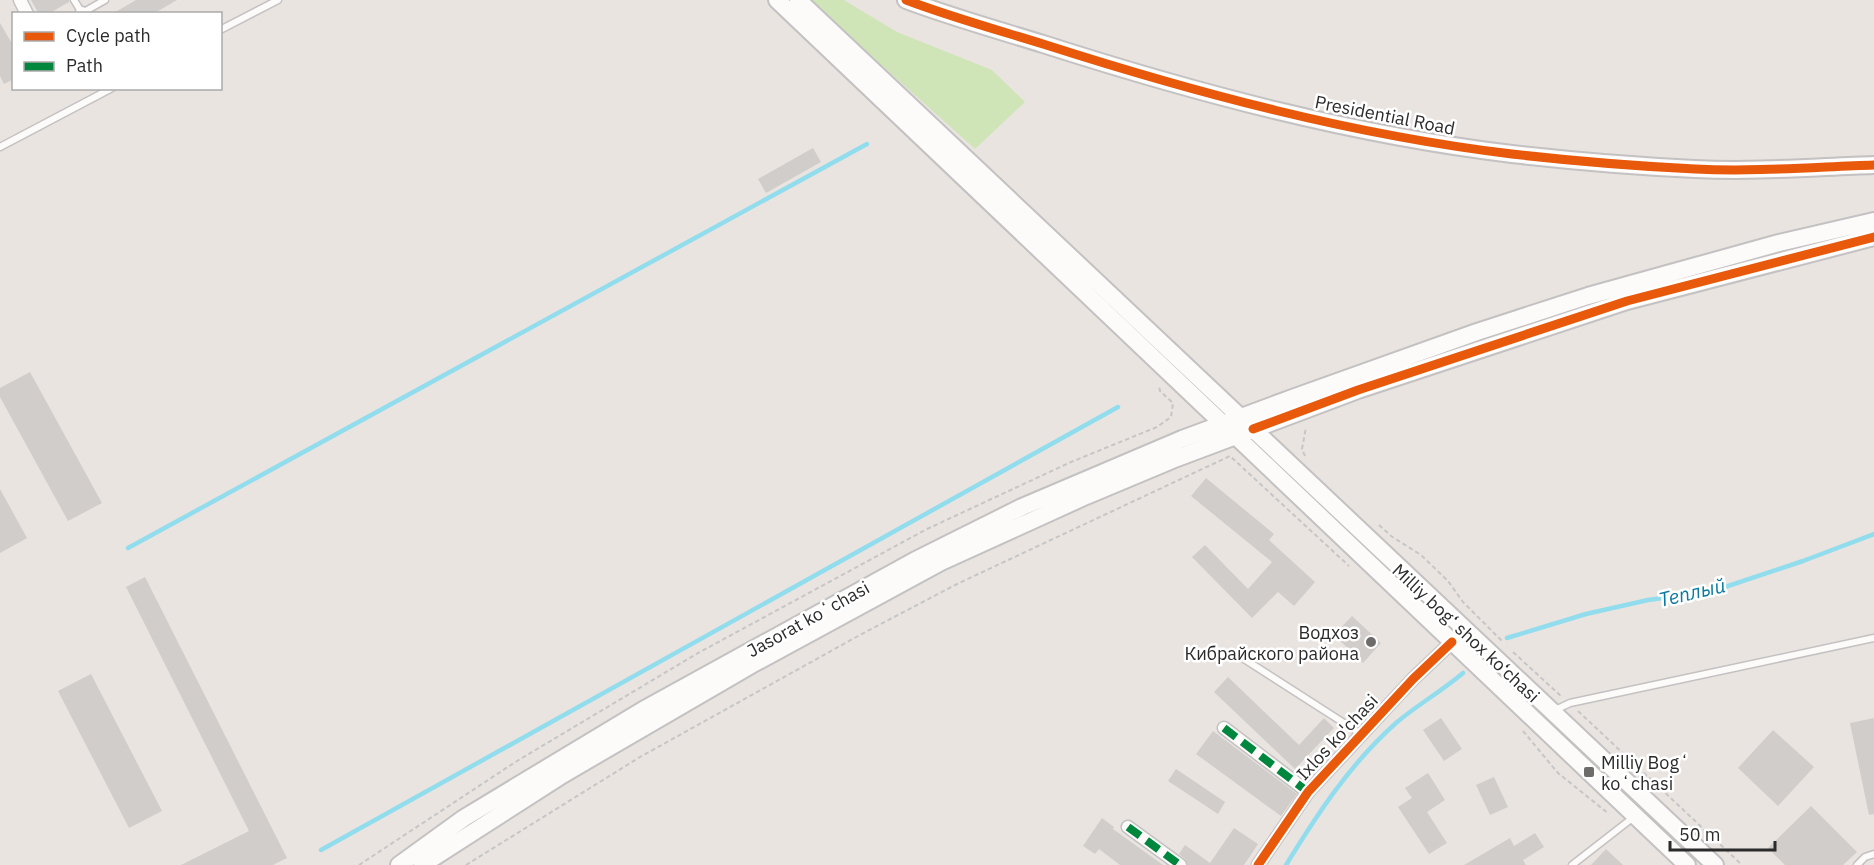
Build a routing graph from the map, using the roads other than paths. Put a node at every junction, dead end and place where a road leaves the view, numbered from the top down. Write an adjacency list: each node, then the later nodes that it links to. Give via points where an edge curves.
1 (105, 0): 6 (lane)
2 (278, 0): 7 (lane)
3 (777, 0): 16 (main road, Milliy bog‘ shox ko‘chasi)
4 (798, 0): 15 (main road, Milliy bog‘ shox ko‘chasi)
5 (906, 0): 12 (main road, Presidential Road, via 1180,86 1326,121 1441,143 1512,154 1697,169)
6 (83, 12)
7 (222, 29)
8 (96, 90): 10 (lane)
9 (108, 90): 10 (lane)
10 (98, 96): 11 (lane)
11 (0, 147)
12 (1874, 165)
13 (1874, 221): 15 (main road, Jasorat koʻchasi, via 1588,296)
14 (1874, 237): 17 (main road, Jasorat koʻchasi, via 1627,301)
15 (1240, 418): 16 (main road, Jasorat koʻchasi); 17 (main road, Milliy bog‘ shox ko‘chasi)
16 (1221, 424): 18 (main road, Milliy bog‘ shox ko‘chasi); 30 (main road, Jasorat koʻchasi, via 1022,507 895,571 643,710 464,818)
17 (1253, 429): 18 (main road, Jasorat koʻchasi); 22 (main road, Milliy bog‘ shox ko‘chasi)
18 (1234, 436): 20 (main road, Milliy bog‘ shox ko‘chasi); 31 (main road, Jasorat koʻchasi, via 1086,496 893,587 562,775)
19 (1874, 638): 22 (lane, via 1570,703)
20 (1452, 642): 24 (street, Ixlos ko'chasi); 26 (main road, Milliy bog‘ shox ko‘chasi)
21 (1241, 657): 24 (lane)
22 (1552, 711): 35 (main road, Milliy bog‘ shox ko‘chasi)
23 (1224, 728): 25 (street)
24 (1361, 734): 25 (street, Ixlos ko'chasi)
25 (1308, 792): 33 (street, Ixlos ko'chasi)
26 (1629, 821): 29 (lane); 34 (main road, Milliy bog‘ shox ko‘chasi)
27 (1128, 828): 32 (street)
28 (1874, 854): 36 (lane, via 1865,856)
29 (1575, 864)
30 (399, 865)
31 (422, 865)
32 (1180, 865)
33 (1258, 865)
34 (1687, 865)
35 (1715, 865)
36 (1857, 865)

